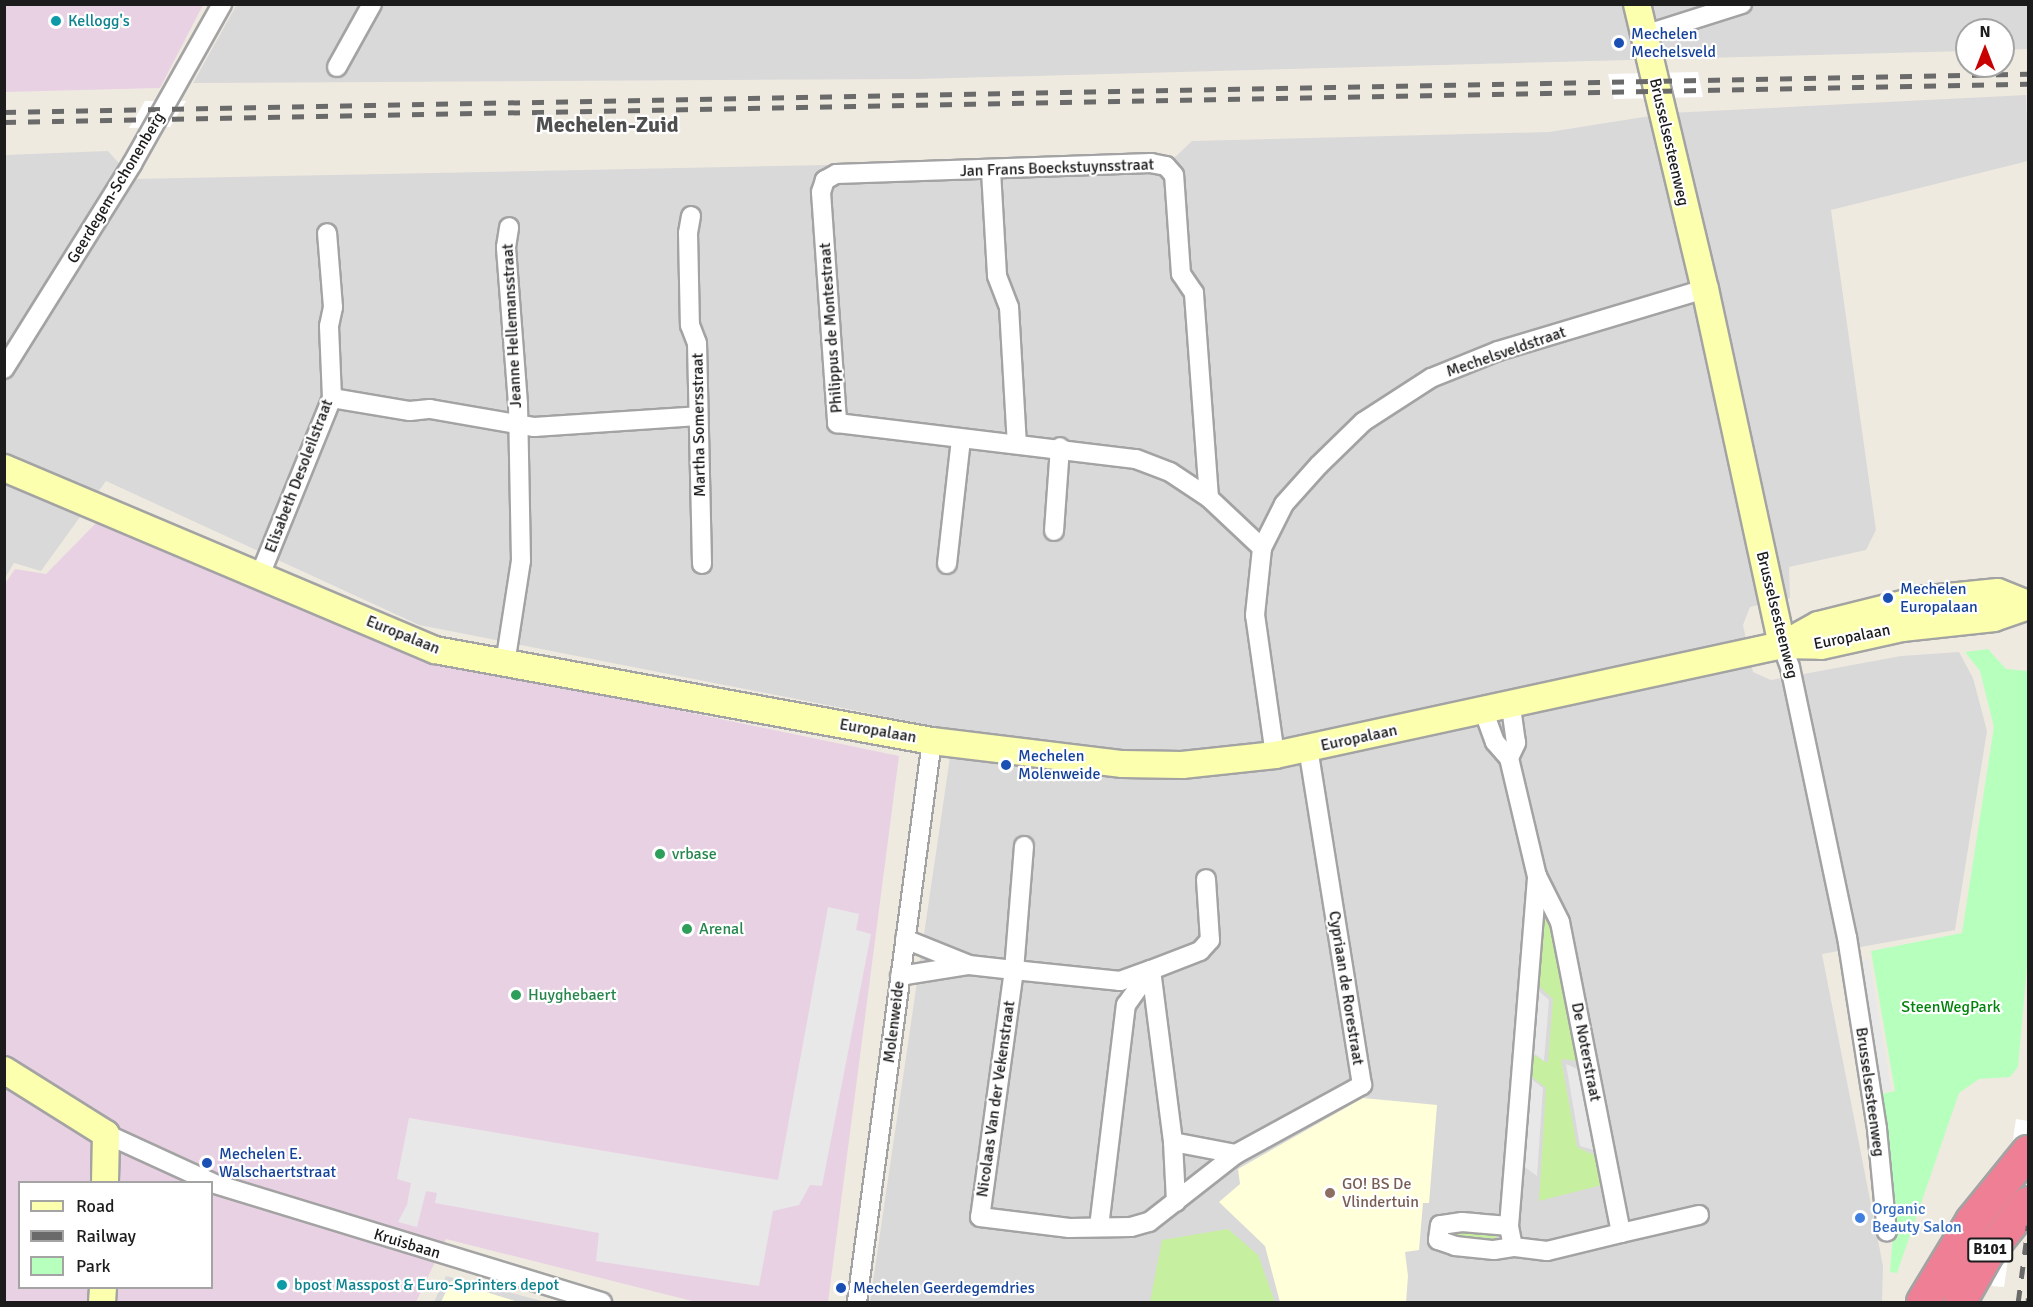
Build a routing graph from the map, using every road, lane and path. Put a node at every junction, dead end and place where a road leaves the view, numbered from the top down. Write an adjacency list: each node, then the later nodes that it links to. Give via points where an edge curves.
1 (222, 4): 13 (street, Geerdegem-Schonenberg, via 129,170)
2 (372, 4): 6 (street)
3 (1637, 4): 5 (street, Brusselsesteenweg)
4 (1742, 4): 5 (street)
5 (1644, 35): 12 (street, Brusselsesteenweg)
6 (337, 67)
7 (991, 171): 8 (street, Jan Frans Boeckstuynsstraat, via 836,174); 18 (street, via 997,276 1009,307); 21 (street, Jan Frans Boeckstuynsstraat, via 1151,163 1166,166 1174,175 1181,274 1194,293)
8 (825, 180): 17 (street, Philippus de Montestraat, via 821,192 837,423)
9 (691, 216): 15 (street, Martha Somersstraat, via 690,325 697,343)
10 (509, 226): 16 (street, Jeanne Hellemansstraat, via 506,247)
11 (327, 233): 14 (street, Elisabeth Desoleilstraat, via 333,307 329,326)
12 (1705, 289): 23 (street, Mechelsveldstraat, via 1498,351 1422,383 1363,422 1318,465 1284,504); 28 (street, Brusselsesteenweg)
13 (4, 369)
14 (332, 398): 16 (street, Jeanne Hellemansstraat, via 410,411 430,409); 26 (street, Elisabeth Desoleilstraat)
15 (698, 416): 16 (street, Jeanne Hellemansstraat, via 615,419 599,425); 24 (street, Martha Somersstraat)
16 (516, 426): 29 (street, Jeanne Hellemansstraat, via 521,561)
17 (961, 440): 18 (street, Philippus de Montestraat); 25 (street)
18 (1017, 444): 19 (street, Philippus de Montestraat)
19 (1060, 447): 21 (street, Philippus de Montestraat, via 1136,459 1170,472); 22 (street)
20 (4, 468): 26 (street, Europalaan)
21 (1209, 498): 23 (street, Philippus de Montestraat)
22 (1054, 531)
23 (1262, 548): 34 (street, Mechelsveldstraat, via 1255,615)
24 (702, 564)
25 (947, 564)
26 (260, 575): 29 (street, Europalaan, via 435,650)
27 (2028, 605): 28 (street, Europalaan, via 1994,618 1902,628 1821,646)
28 (1782, 645): 30 (street, Europalaan); 57 (street, Brusselsesteenweg, via 1847,937 1877,1129)
29 (505, 664): 32 (street, Europalaan)
30 (1511, 706): 31 (street, Europalaan); 35 (street, De Noterstraat, via 1516,743)
31 (1484, 712): 33 (street, Europalaan); 35 (street, De Noterstraat, via 1495,742)
32 (932, 741): 34 (street, Europalaan, via 1123,764 1182,765); 39 (street, Molenweide)
33 (1308, 748): 34 (street, Europalaan); 48 (street, Cypriaan de Rorestraat, via 1362,1085)
34 (1275, 755)
35 (1509, 758): 37 (street, De Noterstraat)
36 (1024, 846): 41 (street, Nicolaas Van der Vekenstraat)
37 (1537, 876): 55 (street, De Noterstraat); 58 (street, De Noterstraat, via 1560,922)
38 (1206, 879): 42 (street, via 1210,940 1200,951)
39 (905, 939): 40 (street); 43 (street, Molenweide)
40 (969, 965): 41 (street); 43 (street)
41 (1014, 970): 42 (street, via 1120,981); 56 (street, Nicolaas Van der Vekenstraat, via 980,1216 1069,1228)
42 (1151, 970): 46 (street); 56 (street, via 1126,1005)
43 (900, 976): 61 (street, Molenweide)
44 (4, 1070): 45 (street, Kruisbaan)
45 (106, 1134): 49 (street); 50 (street, Kruisbaan)
46 (1173, 1142): 48 (street); 52 (street)
47 (2028, 1152): 62 (highway, B101, via 1972,1221)
48 (1236, 1154): 52 (street, Cypriaan de Rorestraat)
49 (105, 1181)
50 (207, 1181)
51 (213, 1184): 60 (street, Kruisbaan)
52 (1176, 1202): 56 (street, Nicolaas Van der Vekenstraat, via 1149,1222)
53 (2028, 1203): 63 (highway, B101, via 1986,1254)
54 (1699, 1215): 58 (street)
55 (1509, 1226): 59 (street, De Noterstraat); 59 (street, via 1462,1222 1440,1226 1438,1240 1484,1249)
56 (1099, 1227)
57 (1887, 1232)
58 (1621, 1233): 59 (street, via 1547,1251)
59 (1513, 1247)
60 (602, 1302)
61 (857, 1302)
62 (1923, 1302)
63 (1960, 1302)

